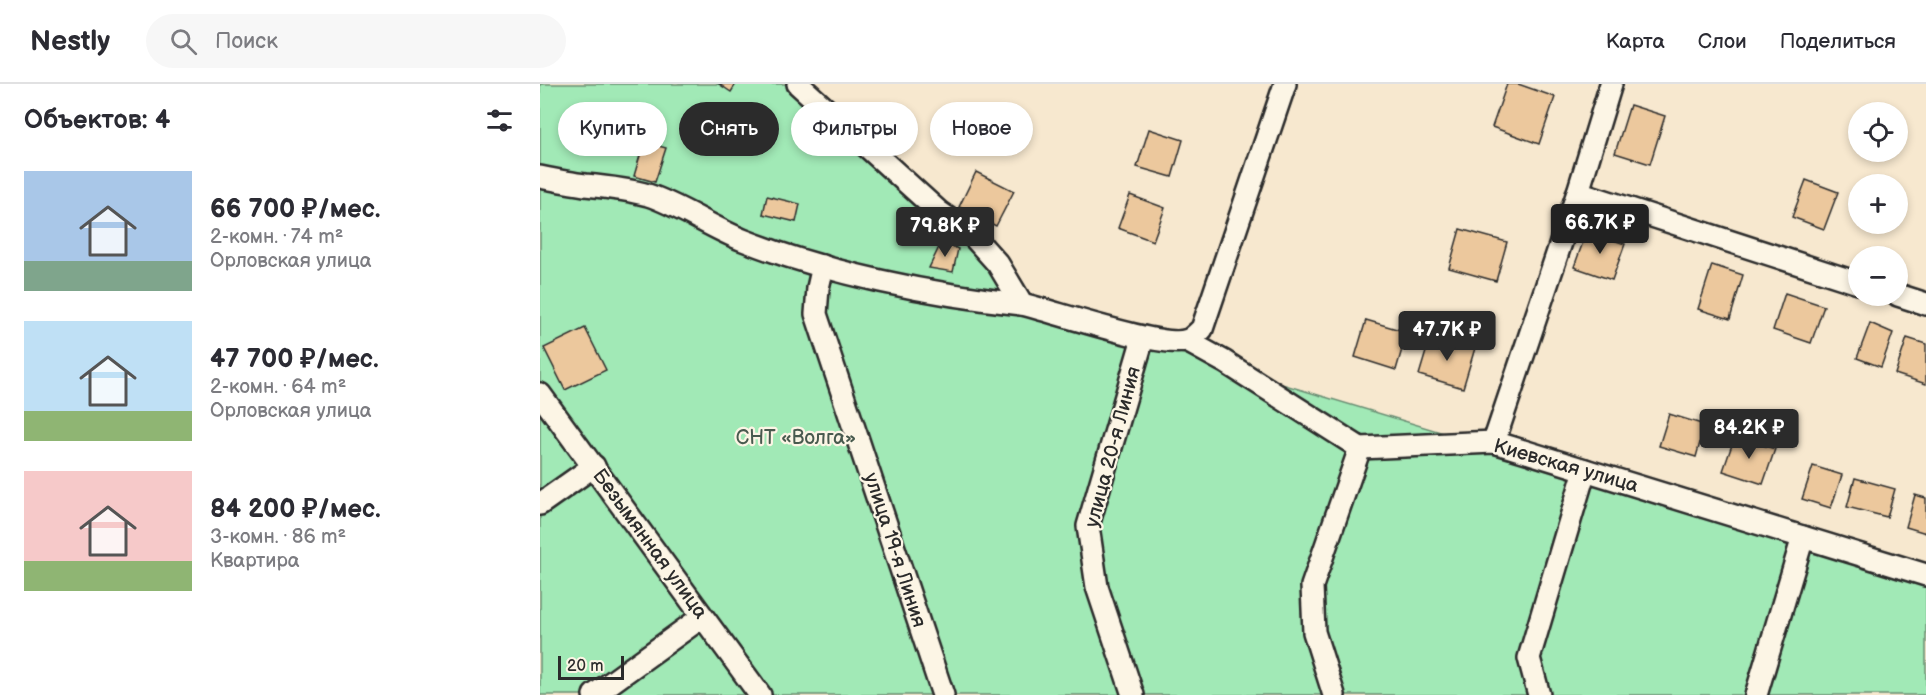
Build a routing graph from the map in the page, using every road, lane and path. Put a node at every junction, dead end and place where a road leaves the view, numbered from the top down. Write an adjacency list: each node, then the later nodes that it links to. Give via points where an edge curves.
1 (798, 84): 9 (street, via 939,212 971,234 998,264)
2 (1285, 84): 11 (street)
3 (1611, 84): 5 (street)
4 (540, 177): 6 (street, via 649,196 742,239)
5 (1578, 192): 7 (street); 14 (street)
6 (823, 266): 9 (street, via 908,286); 24 (street, улица 19-я Линия, via 816,314)
7 (1848, 280)
8 (1908, 298): 10 (street)
9 (1022, 304): 12 (street)
10 (1926, 304)
11 (1195, 335): 12 (street, via 1168,342); 15 (street, via 1225,362)
12 (1143, 338): 25 (street, улица 20-я Линия, via 1088,526 1097,588)
13 (540, 394): 16 (street, Безымянная улица)
14 (1494, 442): 15 (street, Киевская улица); 17 (street, Киевская улица)
15 (1360, 448): 26 (street, via 1312,586 1314,632)
16 (594, 466): 18 (street); 21 (street, Безымянная улица)
17 (1585, 470): 19 (street, Киевская улица); 27 (street, via 1529,658)
18 (540, 504)
19 (1803, 537): 20 (street, Киевская улица); 28 (street)
20 (1926, 575)
21 (702, 617): 22 (street); 23 (street, Безымянная улица)
22 (594, 695)
23 (760, 695)
24 (943, 695)
25 (1133, 695)
26 (1334, 695)
27 (1539, 695)
28 (1756, 695)

